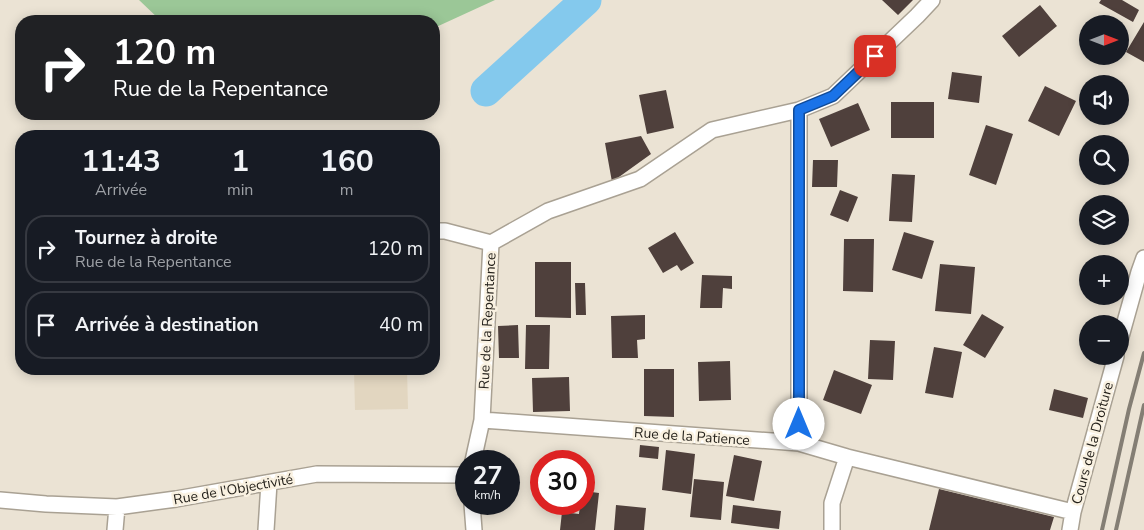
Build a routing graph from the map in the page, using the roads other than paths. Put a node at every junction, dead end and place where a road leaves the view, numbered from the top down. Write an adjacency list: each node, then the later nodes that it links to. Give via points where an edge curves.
1 (932, 0): 2 (street, Rue de la Repentance, via 833,96)
2 (799, 110): 4 (street, Rue de la Repentance, via 712,130 640,179 548,211); 9 (street)
3 (440, 230): 4 (street)
4 (491, 243): 8 (street, Rue de la Repentance)
5 (1144, 258): 6 (street)
6 (1127, 315)
7 (1114, 365): 16 (street, Cours de la Droiture)
8 (482, 420): 9 (street, Rue de la Patience); 10 (street, Rue de la Repentance)
9 (799, 443): 11 (street, Rue de la Patience)
10 (475, 450)
11 (847, 457): 16 (street, Rue de la Patience); 21 (street, via 832,503)
12 (455, 476): 13 (street, Rue de l'Objectivité, via 317,474)
13 (269, 482): 15 (street, Rue de l'Objectivité); 19 (street)
14 (0, 500): 15 (street, Rue de l'Objectivité)
15 (117, 507): 18 (street)
16 (1073, 512): 22 (street, Cours de la Droiture)
17 (473, 515): 20 (street)
18 (115, 530)
19 (266, 530)
20 (474, 530)
21 (832, 530)
22 (1070, 530)

